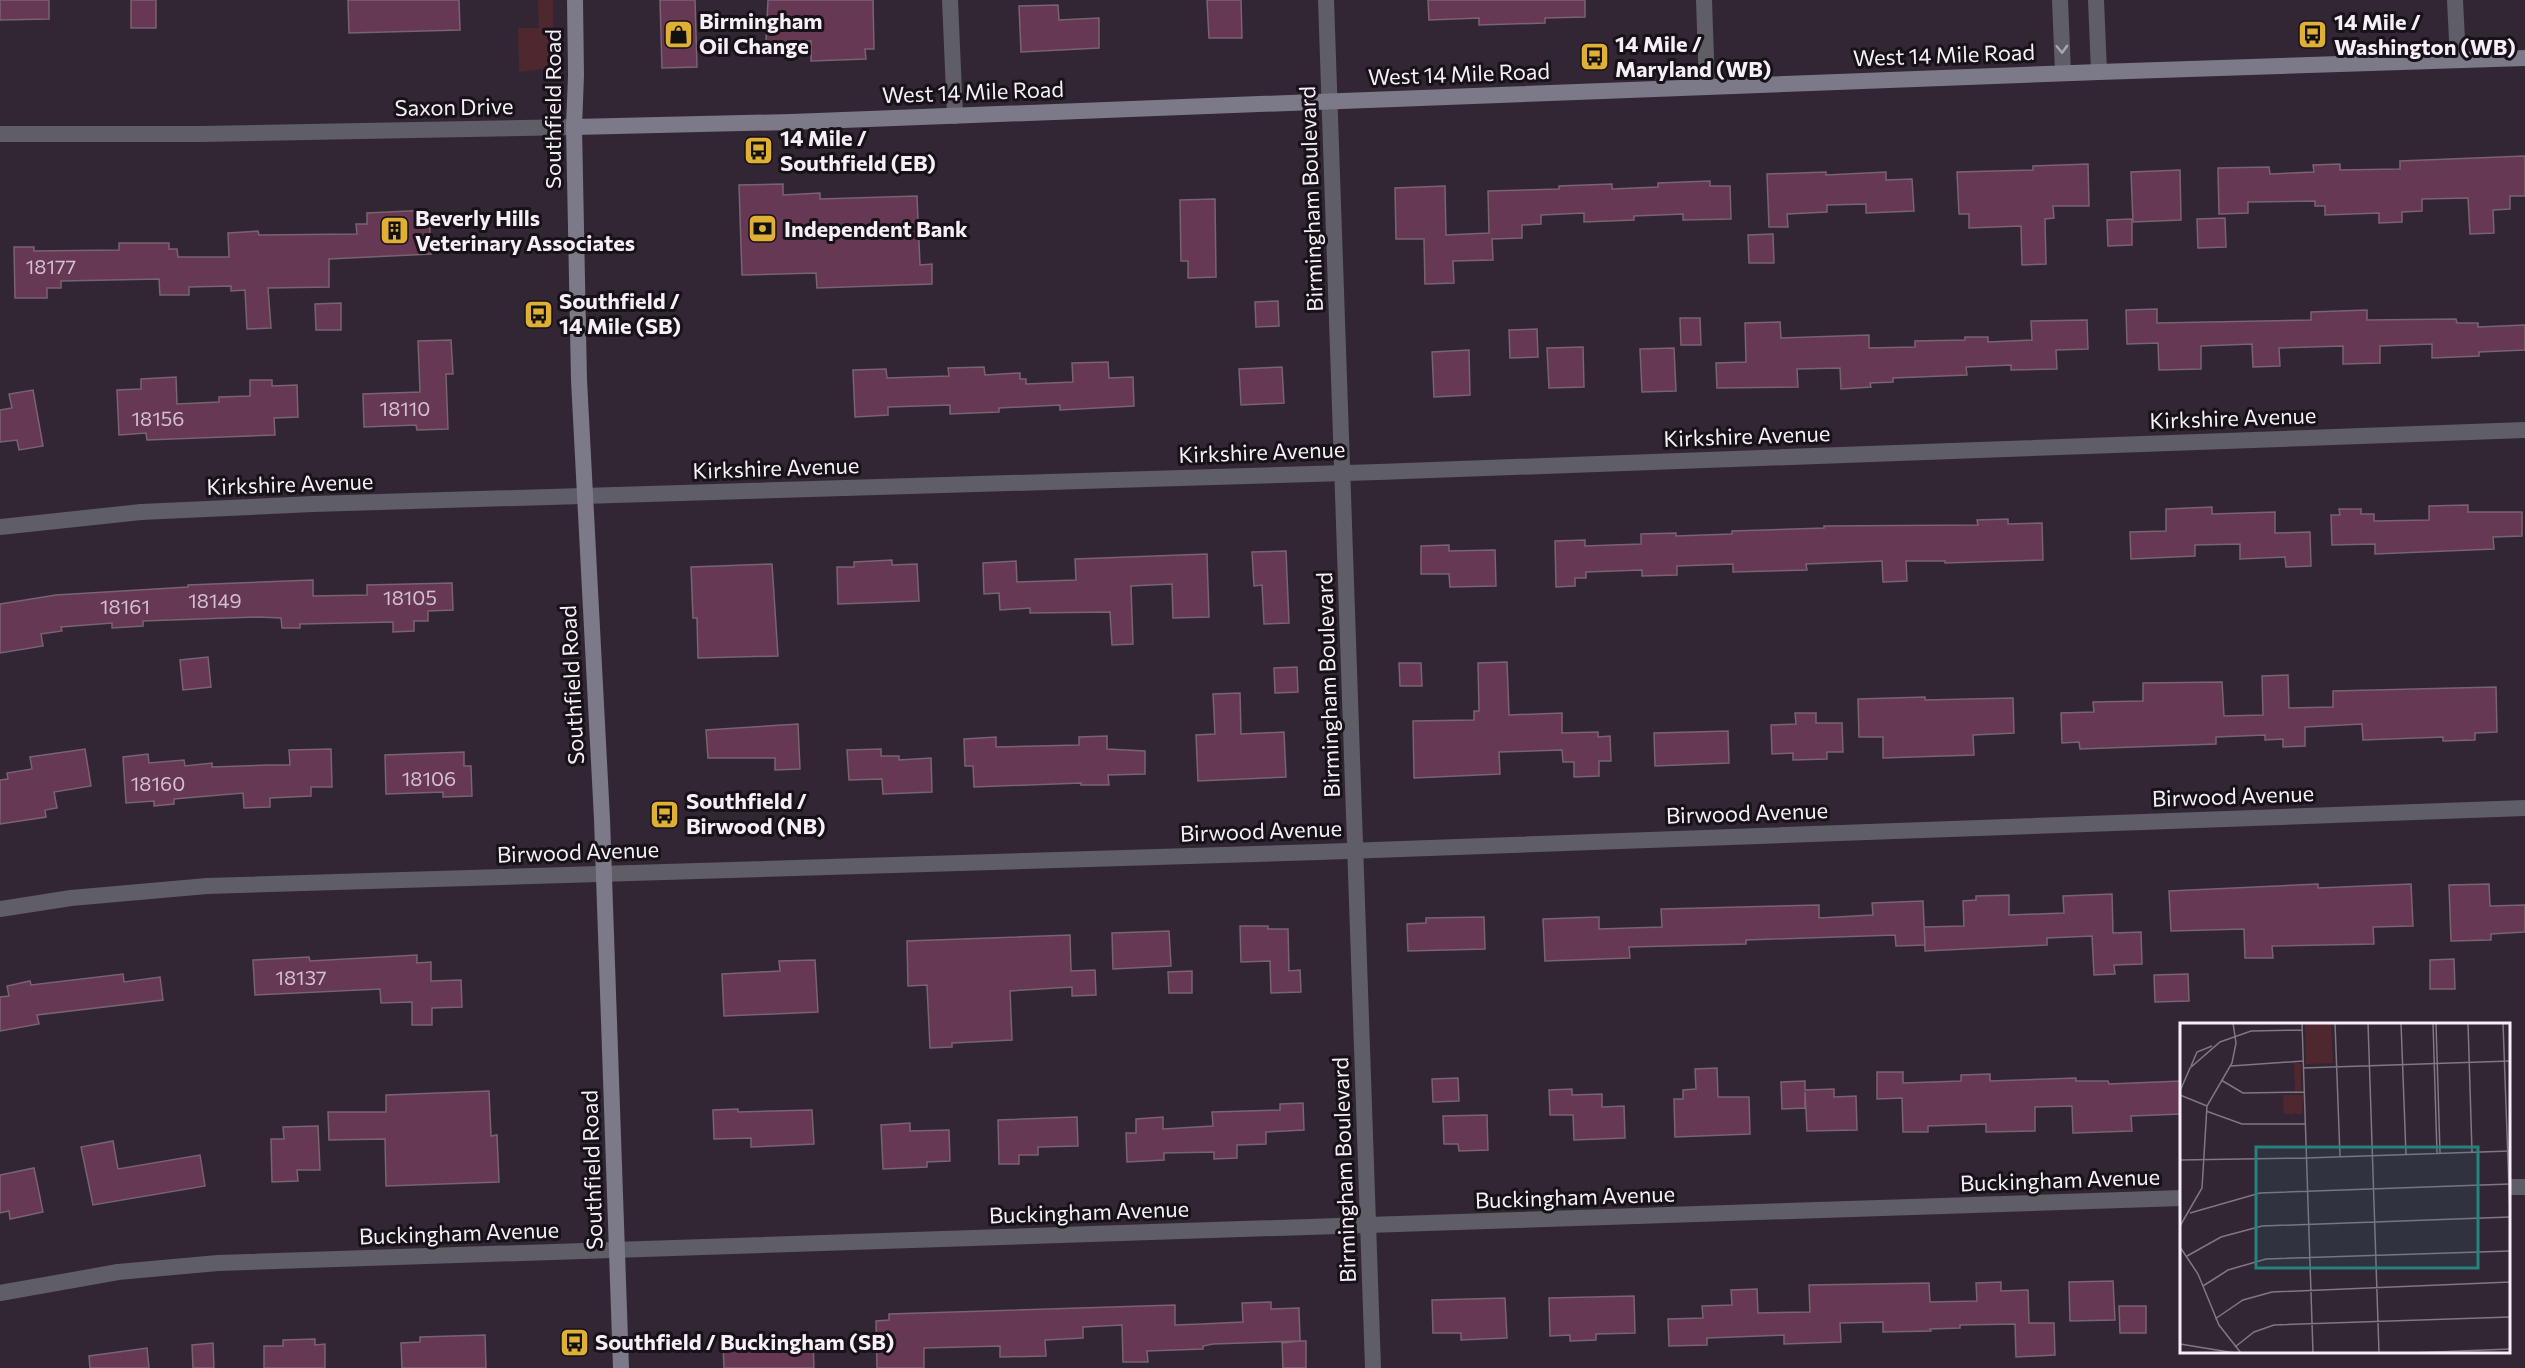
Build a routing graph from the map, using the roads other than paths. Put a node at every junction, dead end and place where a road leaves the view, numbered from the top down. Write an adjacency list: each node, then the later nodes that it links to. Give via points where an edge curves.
1 (575, 0): 15 (main road, Southfield Road)
2 (950, 0): 14 (street)
3 (1326, 0): 13 (street, Birmingham Boulevard)
4 (1704, 0): 12 (street)
5 (2060, 0): 11 (street, one-way to 11)
6 (2096, 0): 10 (street)
7 (2455, 0): 9 (street)
8 (2525, 58): 9 (main road, West 14 Mile Road)
9 (2458, 60): 10 (main road, West 14 Mile Road)
10 (2099, 72): 11 (main road, West 14 Mile Road)
11 (2063, 73): 12 (main road, West 14 Mile Road)
12 (1707, 87): 13 (main road, West 14 Mile Road)
13 (1330, 101): 14 (main road, West 14 Mile Road); 18 (street, Birmingham Boulevard)
14 (955, 116): 15 (main road, West 14 Mile Road)
15 (574, 127): 16 (street, Saxon Drive); 19 (main road, Southfield Road)
16 (0, 134)
17 (2525, 430): 18 (street, Kirkshire Avenue)
18 (1342, 472): 19 (street, Kirkshire Avenue); 22 (street, Birmingham Boulevard)
19 (584, 496): 20 (street, Kirkshire Avenue, via 152,512); 23 (main road, Southfield Road)
20 (0, 527)
21 (2525, 808): 22 (street, Birwood Avenue)
22 (1356, 850): 23 (street, Birwood Avenue); 28 (street, Birmingham Boulevard)
23 (604, 873): 24 (street, Birwood Avenue, via 207,886); 29 (main road, Southfield Road)
24 (0, 909)
25 (2525, 1186): 26 (street)
26 (2510, 1187)
27 (2180, 1198): 28 (street, Buckingham Avenue)
28 (1368, 1225): 29 (street, Buckingham Avenue); 32 (street, Birmingham Boulevard)
29 (617, 1251): 30 (street, Buckingham Avenue, via 218,1263 118,1272); 31 (main road, Southfield Road)
30 (0, 1293)
31 (621, 1368)
32 (1373, 1368)

